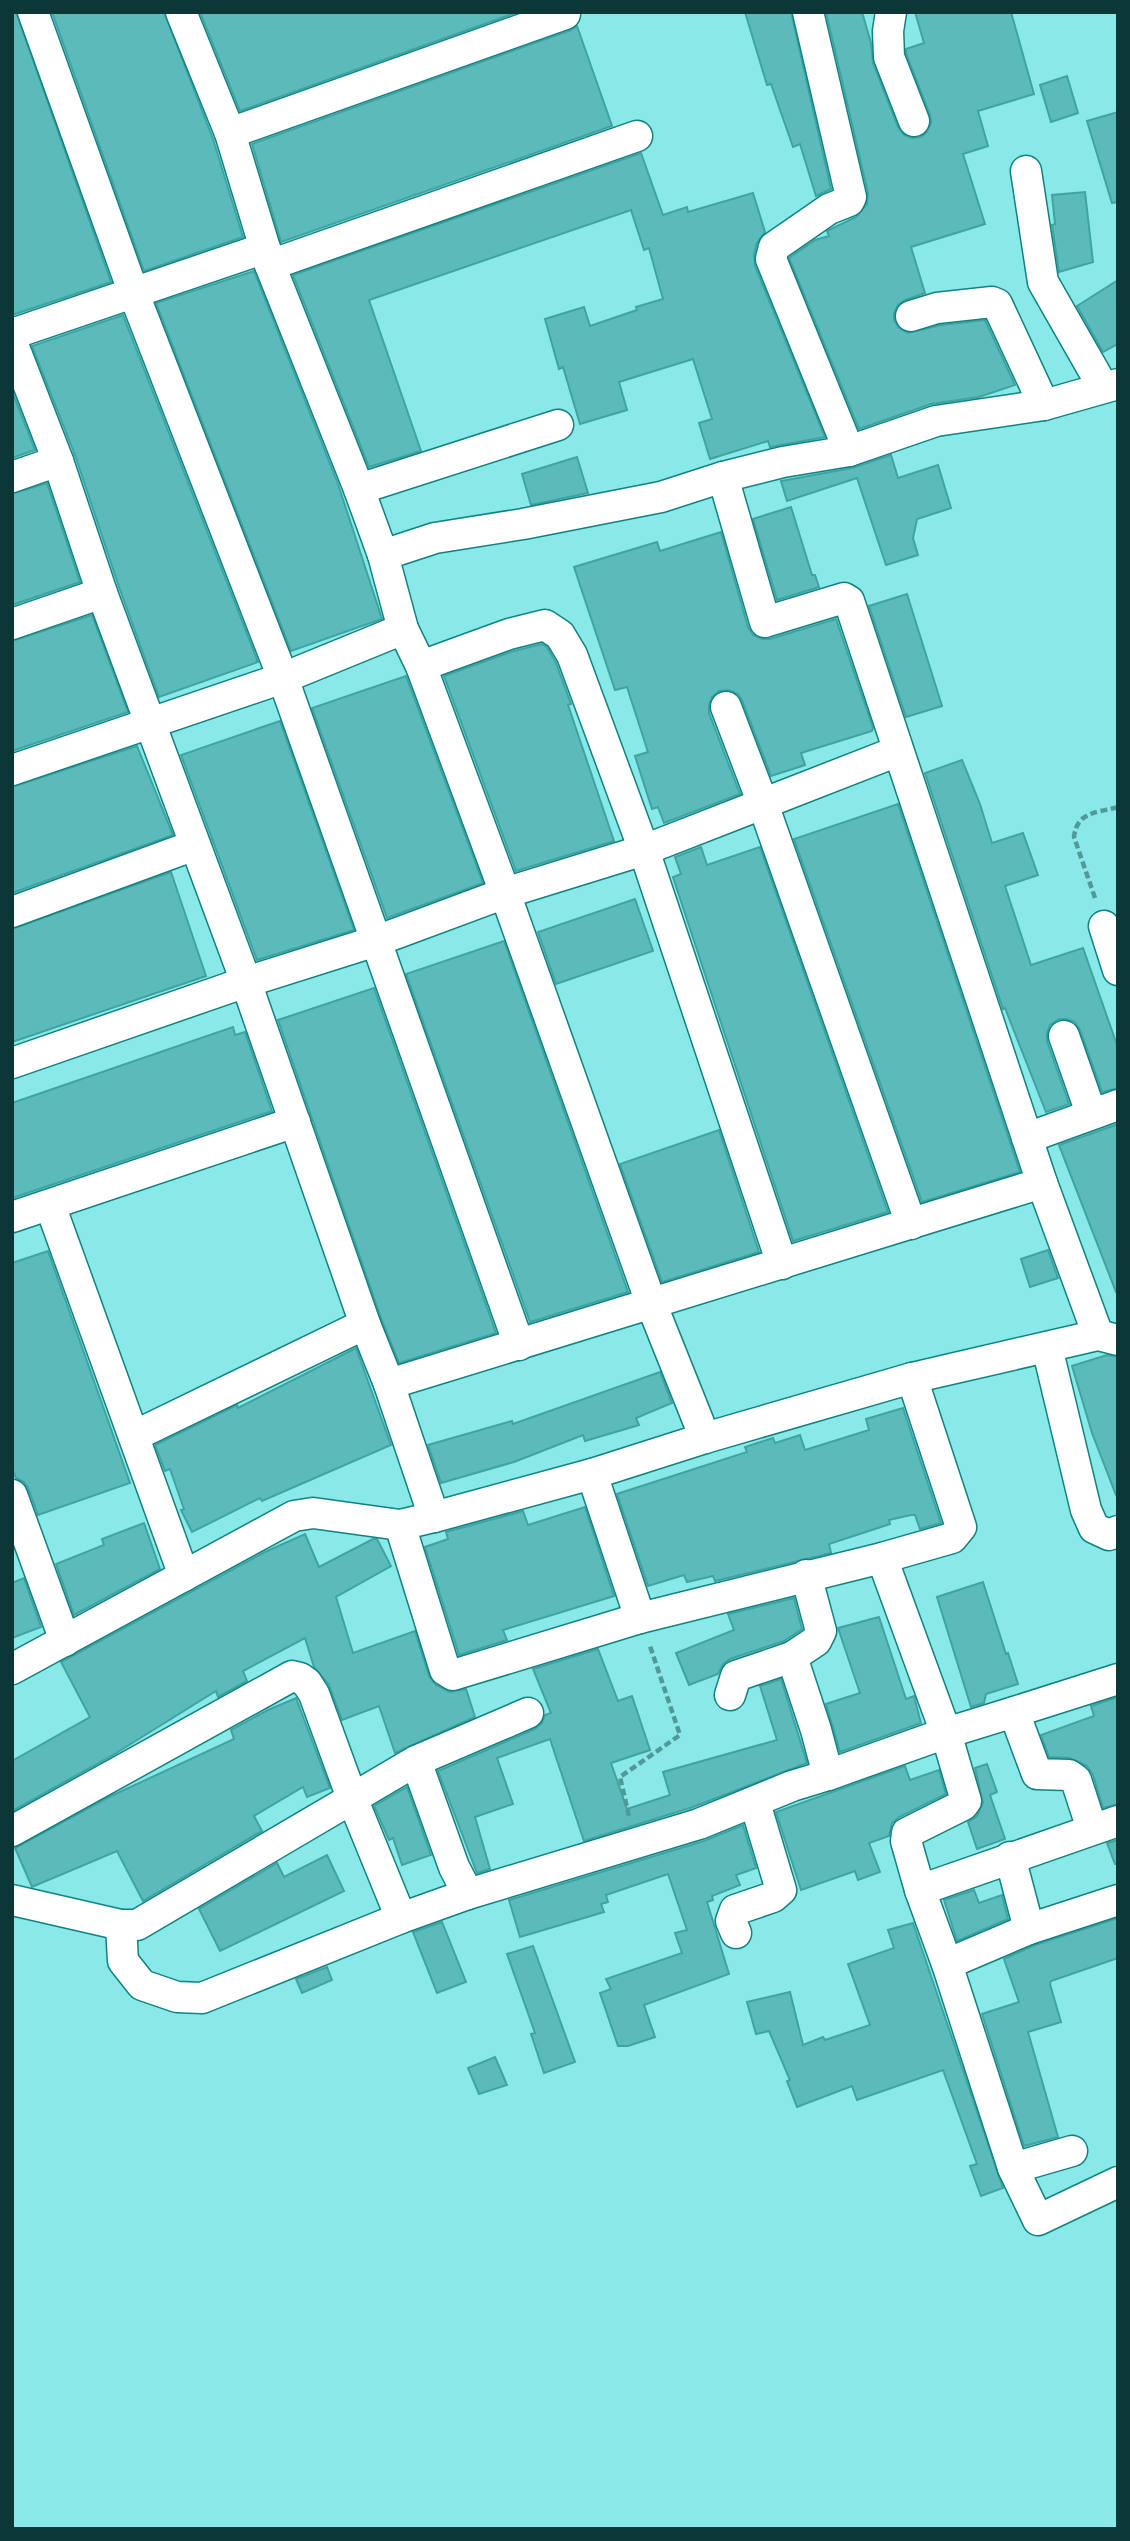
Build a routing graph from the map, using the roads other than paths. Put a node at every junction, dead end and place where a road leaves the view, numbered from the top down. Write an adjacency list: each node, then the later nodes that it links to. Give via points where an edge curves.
1 (33, 12): 11 (street)
2 (181, 12): 7 (street)
3 (808, 12): 18 (street, via 851,197 774,247 771,259)
4 (891, 12): 6 (street, via 889,57)
5 (565, 14): 7 (street)
6 (914, 121)
7 (230, 133): 10 (street)
8 (637, 136): 10 (street)
9 (1026, 171): 15 (street, via 1043,282)
10 (267, 256): 11 (street); 22 (street)
11 (134, 294): 13 (street); 28 (street)
12 (911, 316): 16 (street, via 937,308 996,304)
13 (12, 334)
14 (12, 342): 19 (street)
15 (1110, 386): 16 (street)
16 (1044, 405): 18 (street, via 936,421)
17 (558, 425): 22 (street)
18 (849, 451): 21 (street)
19 (58, 461): 20 (street); 24 (street)
20 (12, 477)
21 (723, 477): 23 (street, via 661,497 435,538); 31 (street, via 763,620 767,623 844,598 849,601)
22 (359, 489): 23 (street)
23 (383, 555): 26 (street)
24 (102, 593): 25 (street); 30 (street)
25 (12, 624)
26 (403, 629): 27 (street); 28 (street)
27 (421, 666): 35 (street, via 545,625 560,635 572,655); 36 (street)
28 (283, 678): 30 (street); 39 (street)
29 (726, 707): 33 (street)
30 (150, 723): 32 (street); 34 (street)
31 (898, 751): 33 (street); 46 (street)
32 (12, 770)
33 (763, 804): 35 (street); 50 (street)
34 (195, 845): 37 (street); 41 (street)
35 (644, 850): 36 (street); 51 (street)
36 (505, 893): 39 (street); 52 (street)
37 (12, 912)
38 (1104, 926): 40 (street)
39 (376, 941): 41 (street); 55 (street)
40 (1118, 970)
41 (246, 982): 43 (street); 45 (street)
42 (1064, 1036): 44 (street)
43 (12, 1063)
44 (1104, 1109): 46 (street)
45 (295, 1122): 48 (street); 53 (street)
46 (1027, 1138): 47 (street)
47 (1042, 1183): 50 (street); 54 (street)
48 (50, 1205): 49 (street); 59 (street)
49 (12, 1217)
50 (911, 1224): 51 (street)
51 (782, 1264): 52 (street)
52 (651, 1303): 55 (street); 60 (street)
53 (365, 1324): 58 (street); 59 (street)
54 (1108, 1338): 56 (street)
55 (519, 1345): 58 (street)
56 (1047, 1347): 57 (street); 65 (street, via 1086,1510 1094,1528 1109,1535)
57 (912, 1378): 60 (street); 66 (street, via 961,1527 952,1538)
58 (389, 1384): 63 (street)
59 (134, 1436): 67 (street)
60 (705, 1438): 61 (street)
61 (592, 1474): 63 (street); 69 (street)
62 (12, 1495): 70 (street)
63 (433, 1517): 64 (street)
64 (400, 1525): 67 (street, via 303,1514); 69 (street, via 445,1670 453,1675)
65 (1118, 1531)
66 (882, 1559): 68 (street); 77 (street)
67 (184, 1576): 70 (street)
68 (806, 1576): 69 (street); 71 (street, via 821,1631 816,1641)
69 (640, 1618)
70 (65, 1641): 72 (street)
71 (792, 1657): 74 (street, via 736,1676); 79 (street)
72 (12, 1669)
73 (1118, 1679): 75 (street)
74 (730, 1695)
75 (1014, 1712): 77 (street); 82 (street, via 1037,1774 1069,1775 1076,1780)
76 (528, 1713): 78 (street)
77 (946, 1733): 79 (street); 85 (street, via 967,1801 907,1833 907,1849)
78 (416, 1761): 80 (street); 86 (street)
79 (828, 1776): 81 (street)
80 (352, 1798): 83 (street, via 314,1694 307,1683 292,1676); 89 (street); 90 (street, via 142,1922)
81 (755, 1803): 86 (street); 92 (street, via 781,1890 736,1910 731,1921)
82 (1105, 1825): 84 (street)
83 (12, 1830)
84 (1010, 1857): 85 (street); 91 (street)
85 (920, 1890): 93 (street)
86 (468, 1894): 89 (street)
87 (12, 1900): 90 (street)
88 (1118, 1900): 91 (street)
89 (401, 1918): 90 (street, via 202,1998 177,1997 142,1985 123,1961)
90 (121, 1925)
91 (1029, 1929): 93 (street)
92 (736, 1933)
93 (947, 1964): 95 (street)
94 (1072, 2151): 95 (street)
95 (1013, 2168): 96 (street, via 1038,2220)
96 (1118, 2182)

